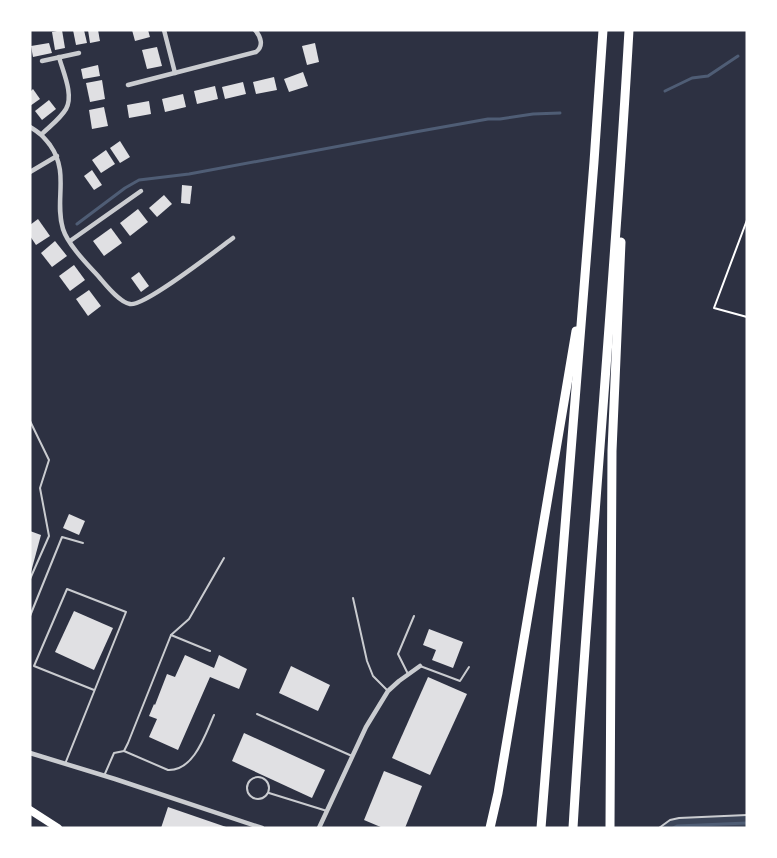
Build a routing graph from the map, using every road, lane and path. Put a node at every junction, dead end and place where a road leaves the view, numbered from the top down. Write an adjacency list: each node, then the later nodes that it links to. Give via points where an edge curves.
1 (164, 30): 9 (street)
2 (255, 30): 9 (street, via 261,40 259,51)
3 (603, 30): 14 (highway)
4 (629, 30): 5 (highway)
5 (628, 51): 51 (highway); 52 (highway, via 612,452)
6 (79, 53): 7 (street)
7 (59, 57): 8 (street); 12 (street, via 68,106)
8 (42, 61)
9 (175, 73): 10 (street)
10 (128, 85)
11 (30, 127): 12 (street)
12 (42, 134): 13 (street)
13 (57, 156): 15 (street); 19 (street, via 61,168 63,231)
14 (594, 162): 49 (highway, via 577,321); 50 (highway)
15 (30, 172)
16 (141, 191): 19 (street)
17 (747, 220): 20 (path, via 714,308)
18 (233, 238): 19 (street, via 159,291 129,304 112,292)
19 (70, 241)
20 (747, 317)
21 (30, 421): 24 (lane, via 49,460 40,488 49,536)
22 (83, 543): 26 (lane, via 62,537)
23 (224, 558): 28 (lane, via 189,619)
24 (30, 579)
25 (353, 598): 34 (lane, via 367,661 373,675)
26 (30, 616)
27 (414, 616): 32 (lane, via 398,654)
28 (171, 634): 29 (lane); 37 (lane)
29 (210, 651)
30 (420, 666): 31 (lane, via 460,681); 32 (street)
31 (469, 667)
32 (408, 674): 34 (street)
33 (94, 690): 33 (lane, via 126,612 67,589 34,666); 40 (lane)
34 (388, 691): 39 (street)
35 (257, 714): 39 (lane)
36 (214, 715): 37 (lane, via 198,751 175,771)
37 (124, 751): 41 (lane, via 114,753)
38 (30, 753): 40 (street)
39 (352, 756): 44 (street)
40 (65, 764): 41 (street)
41 (104, 776): 47 (street)
42 (268, 793): 42 (lane, via 253,799 247,784 260,777 267,781); 44 (lane)
43 (30, 810): 46 (main road)
44 (327, 811): 48 (street)
45 (747, 815): 53 (lane, via 679,818)
46 (58, 828)
47 (262, 828)
48 (319, 828)
49 (490, 828)
50 (541, 828)
51 (573, 828)
52 (610, 828)
53 (659, 828)

